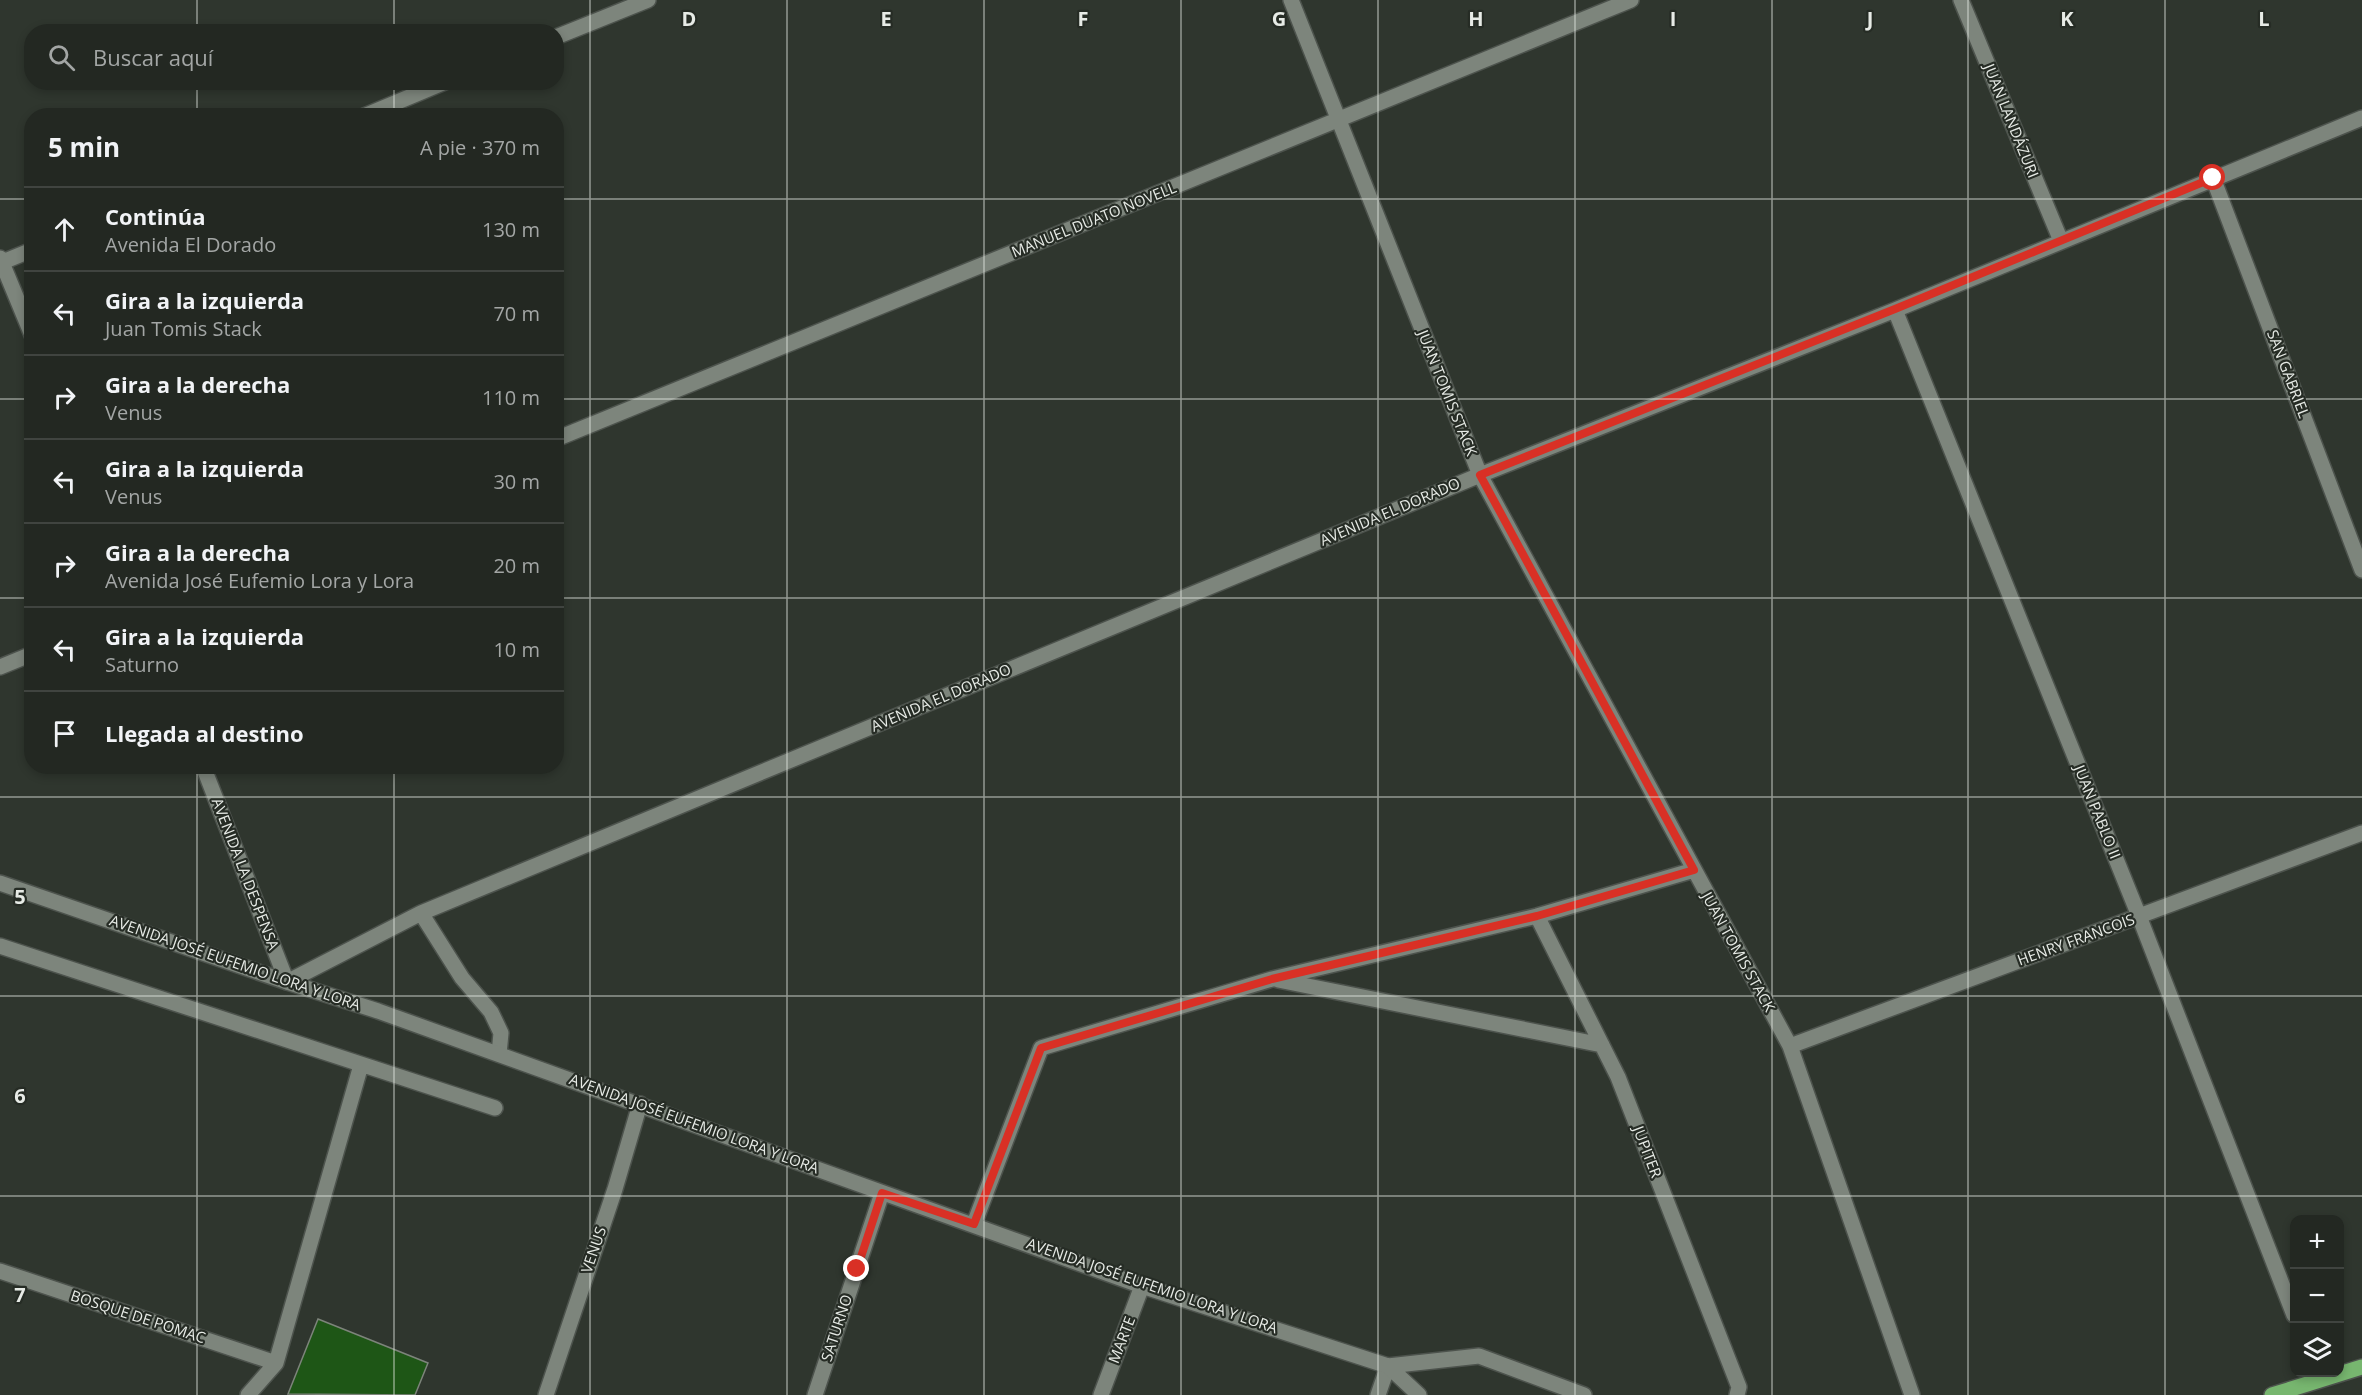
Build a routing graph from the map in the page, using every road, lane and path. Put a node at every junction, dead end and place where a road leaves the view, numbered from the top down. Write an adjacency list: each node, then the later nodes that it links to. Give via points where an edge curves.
1 (648, 0): 5 (street)
2 (1291, 0): 9 (street, JUAN TOMIS STACK)
3 (1631, 0): 9 (street, MANUEL DUATO NOVELL)
4 (1961, 0): 11 (street, JUAN LANDÁZURI)
5 (564, 34)
6 (426, 90): 7 (street)
7 (383, 108)
8 (2362, 118): 10 (street, AVENIDA EL DORADO)
9 (1339, 120): 16 (street, MANUEL DUATO NOVELL); 17 (street, JUAN TOMIS STACK)
10 (2213, 178): 11 (street, AVENIDA EL DORADO); 18 (street, SAN GABRIEL)
11 (2061, 241): 14 (street, AVENIDA EL DORADO)
12 (24, 253): 13 (street)
13 (1, 261): 15 (street)
14 (1895, 309): 17 (street, AVENIDA EL DORADO); 27 (street, JUAN PABLO II)
15 (24, 316)
16 (564, 436)
17 (1480, 475): 23 (street, JUAN TOMIS STACK); 25 (street, AVENIDA EL DORADO)
18 (2362, 570)
19 (24, 657): 20 (street)
20 (0, 667)
21 (206, 774): 30 (street, AVENIDA LA DESPENSA)
22 (2362, 833): 27 (street, HENRY FRANCOIS)
23 (1694, 870): 26 (street); 32 (street, JUAN TOMIS STACK)
24 (0, 883): 30 (street, AVENIDA JOSÉ EUFEMIO LORA Y LORA)
25 (421, 914): 30 (street, AVENIDA EL DORADO); 33 (street, via 462,978 491,1012 501,1033)
26 (1537, 916): 29 (street); 31 (street, JUPITER)
27 (2139, 916): 32 (street, HENRY FRANCOIS); 41 (street, JUAN PABLO II)
28 (0, 946): 34 (street)
29 (1272, 979): 31 (street); 38 (street, via 1041,1048)
30 (287, 982): 33 (street, AVENIDA JOSÉ EUFEMIO LORA Y LORA)
31 (1602, 1045): 54 (street, JUPITER, via 1739,1387)
32 (1790, 1046): 55 (street, JUAN TOMIS STACK)
33 (499, 1054): 35 (street, AVENIDA JOSÉ EUFEMIO LORA Y LORA)
34 (361, 1065): 36 (street); 42 (street)
35 (640, 1104): 37 (street, AVENIDA JOSÉ EUFEMIO LORA Y LORA); 48 (street, VENUS)
36 (495, 1108)
37 (882, 1193): 38 (street, AVENIDA JOSÉ EUFEMIO LORA Y LORA); 49 (street, SATURNO)
38 (974, 1224): 40 (street, AVENIDA JOSÉ EUFEMIO LORA Y LORA)
39 (0, 1271): 42 (street, BOSQUE DE POMAC)
40 (1142, 1286): 43 (street, AVENIDA JOSÉ EUFEMIO LORA Y LORA); 50 (street, MARTE)
41 (2290, 1302)
42 (276, 1363): 47 (street)
43 (1388, 1366): 51 (street); 52 (street, AVENIDA JOSÉ EUFEMIO LORA Y LORA); 53 (street, AVENIDA JOSÉ EUFEMIO LORA Y LORA, via 1479,1356)
44 (2362, 1367): 45 (main road)
45 (2344, 1371)
46 (2316, 1377): 56 (main road)
47 (248, 1395)
48 (546, 1395)
49 (815, 1395)
50 (1101, 1395)
51 (1378, 1395)
52 (1419, 1395)
53 (1584, 1395)
54 (1737, 1395)
55 (1912, 1395)
56 (2272, 1395)

